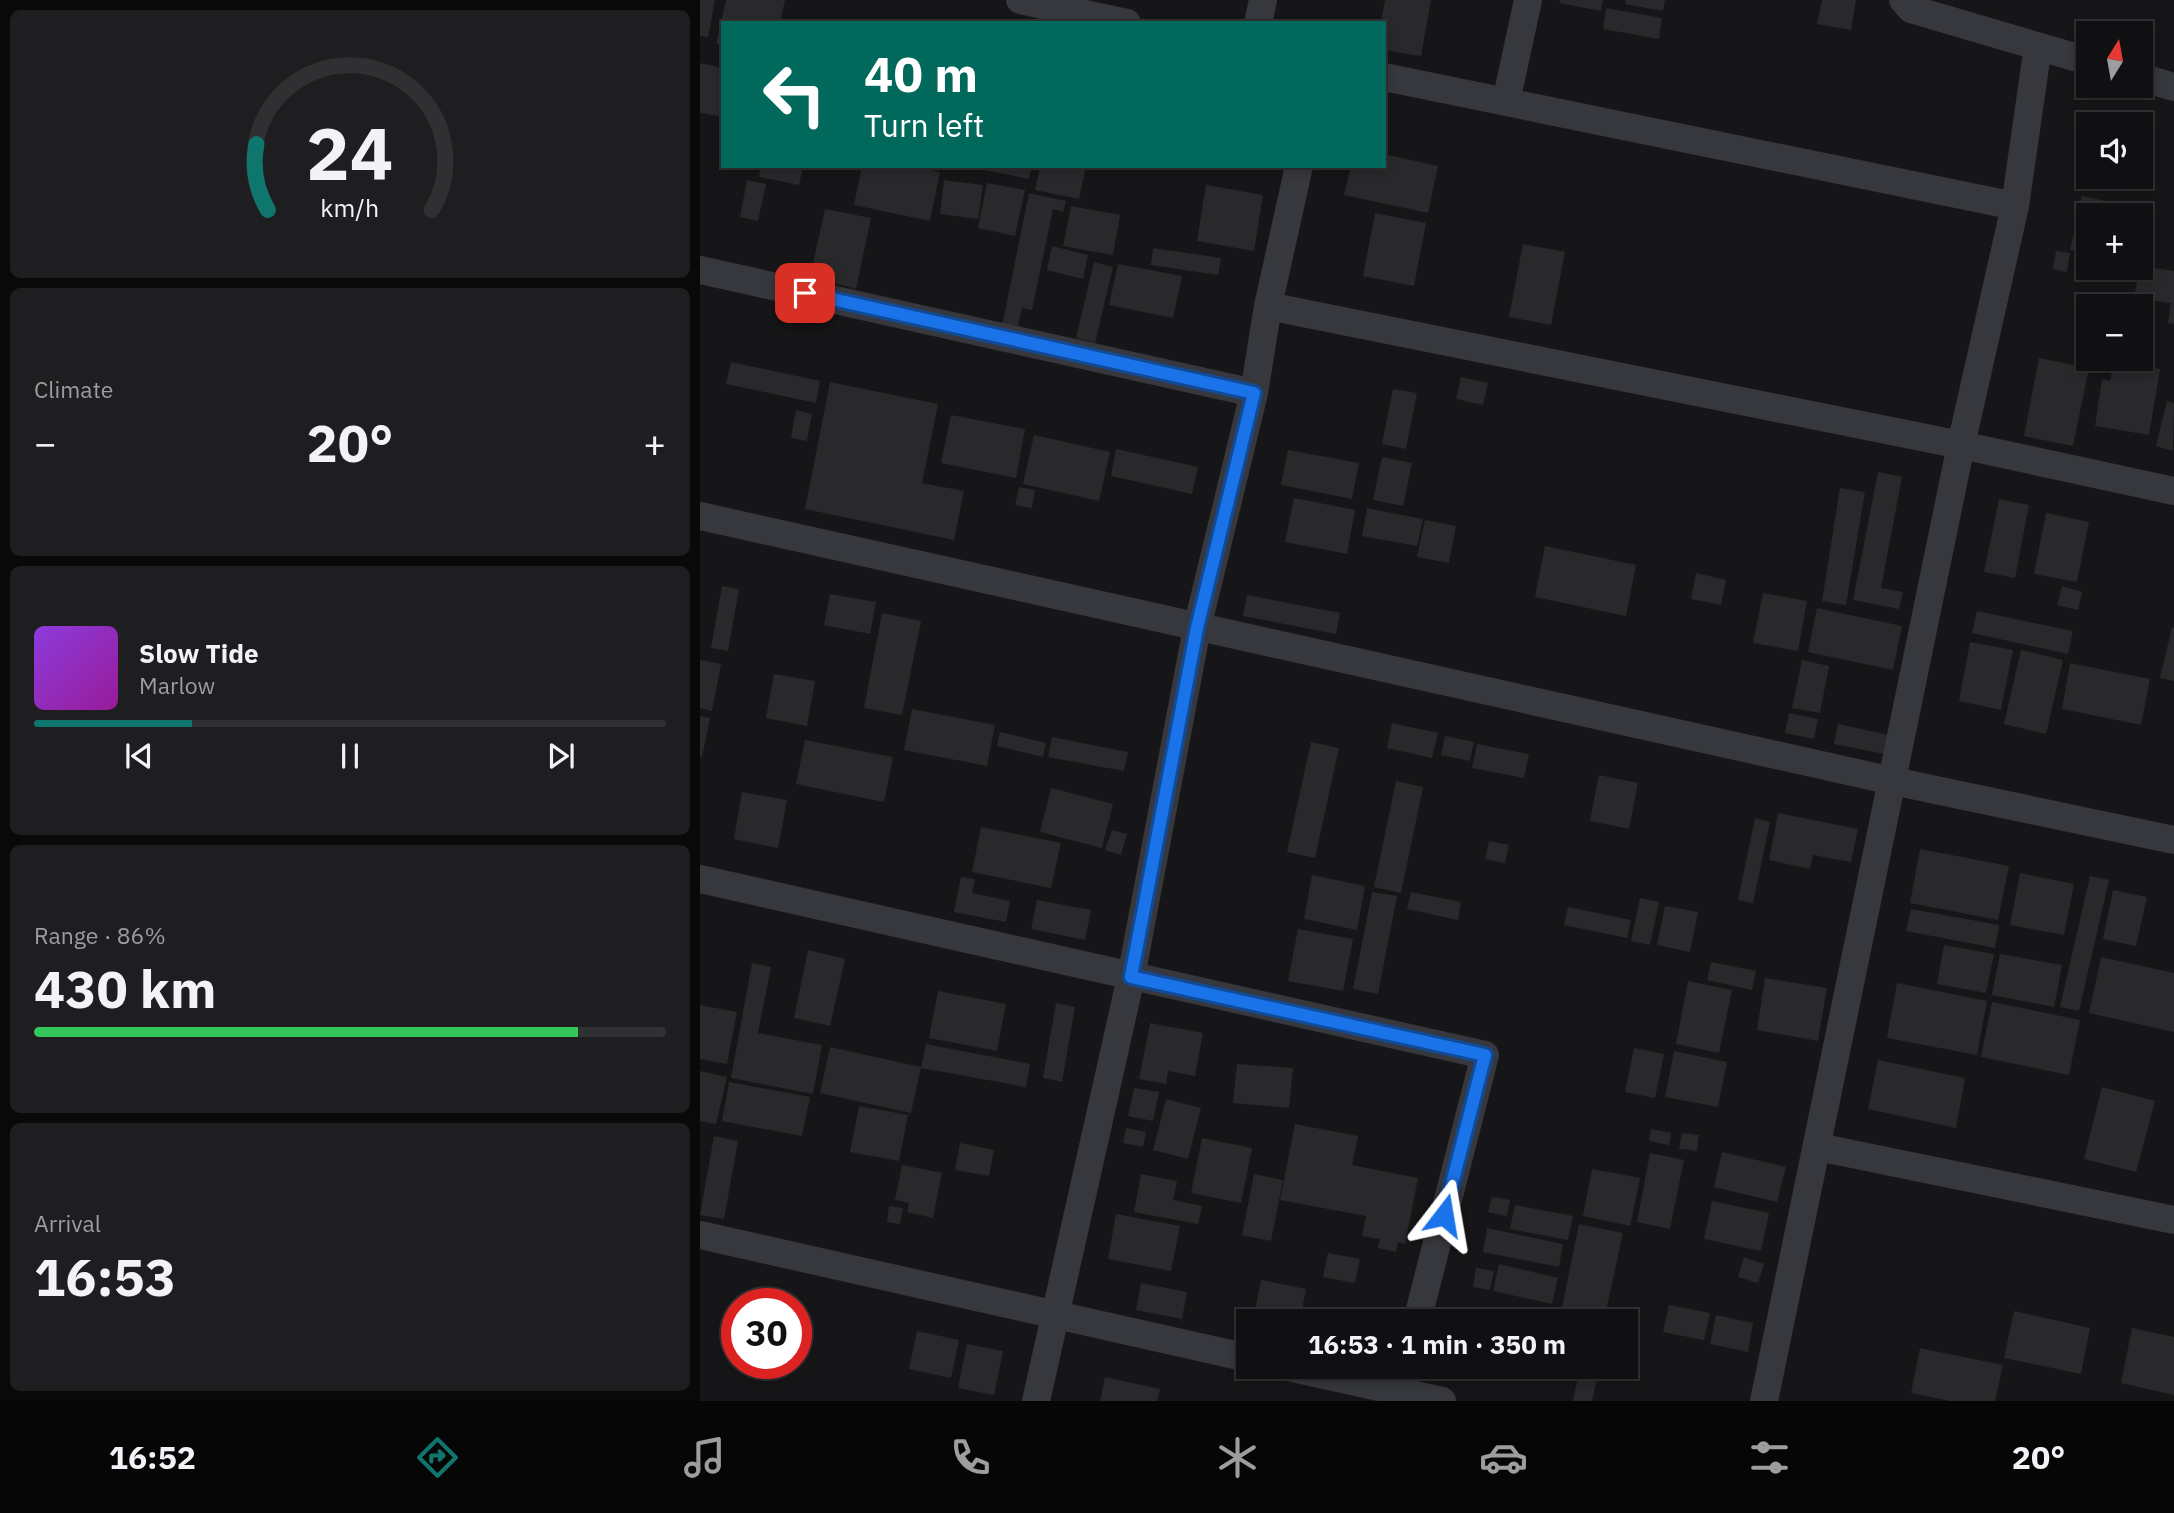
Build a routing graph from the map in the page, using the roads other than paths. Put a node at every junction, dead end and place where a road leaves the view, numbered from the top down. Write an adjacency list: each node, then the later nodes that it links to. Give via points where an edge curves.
1 (1020, 0): 5 (street)
2 (1263, 0): 6 (street)
3 (1528, 0): 12 (street)
4 (1903, 0): 7 (street, via 1911,9)
5 (1118, 21)
6 (1258, 21)
7 (2038, 46): 8 (street); 14 (street)
8 (2076, 57)
9 (1386, 77): 12 (street)
10 (2153, 81): 11 (street)
11 (2174, 87)
12 (1506, 102): 14 (street)
13 (1299, 168): 16 (street)
14 (2015, 206): 18 (street)
15 (700, 270): 17 (street)
16 (1268, 306): 17 (street); 18 (street)
17 (1254, 393): 21 (street)
18 (1961, 444): 19 (street); 22 (street)
19 (2174, 491)
20 (700, 516): 21 (street)
21 (1197, 628): 22 (street); 25 (street)
22 (1893, 781): 23 (street); 26 (street)
23 (2174, 840)
24 (700, 879): 25 (street)
25 (1131, 977): 29 (street, via 1485,1055); 30 (street)
26 (1818, 1147): 27 (street); 35 (street)
27 (2174, 1220)
28 (700, 1235): 30 (street)
29 (1420, 1309)
30 (1057, 1315): 31 (street); 33 (street)
31 (1236, 1355)
32 (1402, 1379): 34 (street)
33 (1036, 1401)
34 (1442, 1401)
35 (1764, 1401)

